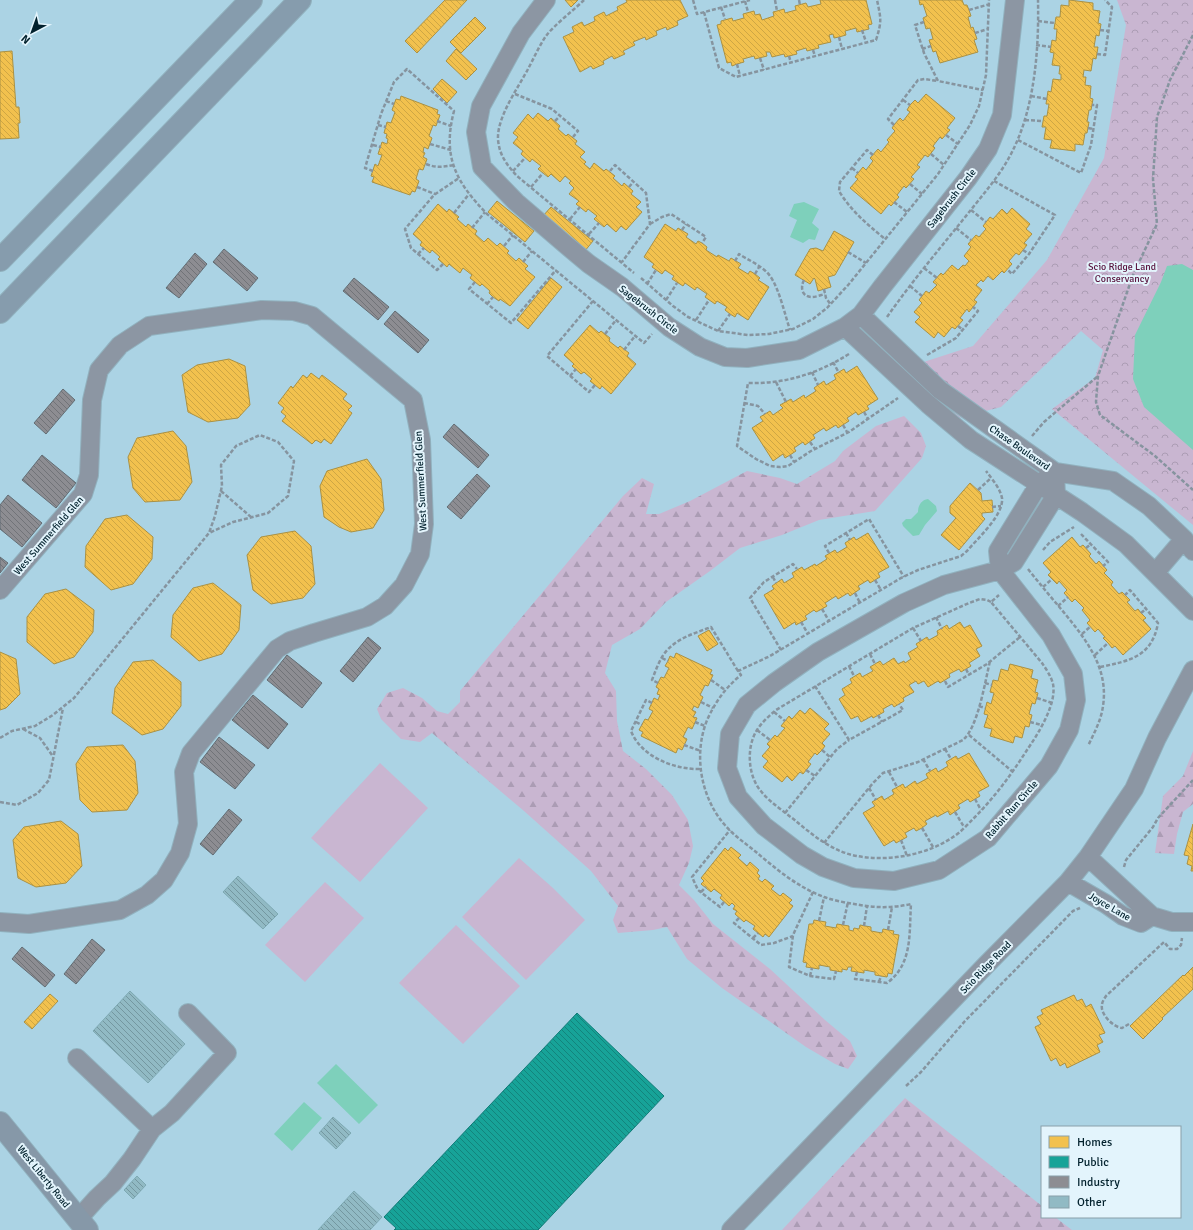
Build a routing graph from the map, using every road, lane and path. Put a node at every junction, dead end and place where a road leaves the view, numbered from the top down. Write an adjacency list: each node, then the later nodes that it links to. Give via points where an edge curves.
1 (251, 0): 125 (highway)
2 (300, 0): 153 (highway)
3 (546, 0): 161 (street, Sagebrush Circle, via 521,33 481,106 476,132 482,167 516,202 589,264 622,287 669,327 706,349 725,357 747,358 799,350)
4 (584, 0): 51 (path, via 546,36)
5 (693, 0): 21 (path, via 697,14)
6 (750, 0): 14 (path)
7 (775, 0): 20 (path)
8 (799, 0): 17 (path)
9 (877, 0): 34 (path, via 881,24 876,40)
10 (989, 0): 15 (path)
11 (1015, 0): 155 (street, Sagebrush Circle, via 1002,115 988,150)
12 (1104, 0): 16 (path)
13 (1111, 0): 16 (path)
14 (745, 1): 18 (path); 22 (path)
15 (990, 4): 19 (path); 27 (path)
16 (1108, 4): 30 (path, via 1112,7)
17 (800, 5)
18 (721, 7): 21 (path); 23 (path)
19 (969, 10)
20 (777, 11)
21 (704, 12): 48 (path, via 719,68 736,77)
22 (748, 12)
23 (725, 19)
24 (1038, 21): 26 (path)
25 (924, 22): 39 (path, via 915,25)
26 (1055, 23)
27 (988, 29): 31 (path); 50 (path)
28 (862, 30): 34 (path)
29 (1100, 30): 30 (path)
30 (1108, 31): 41 (path, via 1105,55)
31 (975, 33)
32 (1193, 35): 175 (path, via 1170,80 1157,117 1153,178 1157,224 1133,275)
33 (839, 37): 38 (path)
34 (866, 42): 38 (path)
35 (1036, 45): 37 (path)
36 (931, 46): 39 (path)
37 (1051, 47)
38 (842, 49): 43 (path)
39 (922, 49): 49 (path)
40 (813, 50): 43 (path)
41 (1097, 54)
42 (789, 56): 45 (path)
43 (814, 56): 45 (path)
44 (760, 58): 47 (path)
45 (791, 63): 47 (path)
46 (737, 64): 48 (path)
47 (764, 70): 48 (path)
48 (740, 76)
49 (938, 81): 50 (path); 54 (path, via 918,80)
50 (983, 90): 74 (path, via 976,113)
51 (515, 94): 59 (path, via 552,109); 85 (path, via 504,113 498,138 504,162)
52 (1031, 96): 53 (path)
53 (1047, 98)
54 (903, 100): 57 (path); 65 (path, via 888,119)
55 (386, 101): 56 (path)
56 (394, 104)
57 (910, 105)
58 (1092, 105): 69 (path, via 1097,105)
59 (560, 116): 63 (path); 71 (path, via 578,131)
60 (1025, 120): 62 (path)
61 (438, 121): 66 (path)
62 (1043, 121)
63 (554, 122)
64 (378, 124): 67 (path)
65 (894, 125)
66 (451, 126)
67 (386, 127)
68 (1088, 128): 69 (path)
69 (1094, 129): 72 (path, via 1081,173)
70 (946, 135): 74 (path)
71 (573, 137)
72 (1018, 140)
73 (430, 144): 77 (path)
74 (958, 144): 83 (path)
75 (373, 145): 76 (path)
76 (381, 147)
77 (451, 150)
78 (931, 154): 83 (path)
79 (873, 155): 84 (path, via 867,150)
80 (524, 158): 85 (path)
81 (426, 164): 82 (path, via 433,167)
82 (454, 165)
83 (944, 165): 98 (path)
84 (852, 168): 88 (path); 115 (path, via 840,182 839,191 857,216)
85 (513, 171): 94 (path)
86 (610, 171): 90 (path, via 615,165)
87 (543, 173): 94 (path)
88 (858, 174)
89 (459, 178): 96 (path)
90 (634, 181): 95 (path); 108 (path, via 646,193)
91 (994, 181): 124 (path, via 1055,215)
92 (910, 184): 98 (path)
93 (417, 187): 96 (path)
94 (531, 187): 105 (path)
95 (629, 187)
96 (436, 194): 123 (path, via 405,229 411,248)
97 (469, 194): 104 (path)
98 (922, 194): 103 (path)
99 (894, 202): 103 (path)
100 (580, 207): 105 (path)
101 (971, 210): 106 (path)
102 (485, 212): 110 (path)
103 (906, 212): 115 (path)
104 (454, 213)
105 (570, 219): 113 (path)
106 (986, 222)
107 (599, 223): 113 (path)
108 (650, 224): 109 (path, via 671,214); 128 (path)
109 (686, 224): 112 (path); 117 (path, via 706,237)
110 (472, 228)
111 (956, 228): 116 (path)
112 (682, 230)
113 (589, 234): 128 (path)
114 (513, 235): 118 (path)
115 (885, 239): 129 (path)
116 (971, 240)
117 (702, 243)
118 (504, 246)
119 (424, 248): 123 (path)
120 (1023, 250): 124 (path)
121 (532, 251): 127 (path)
122 (848, 252): 129 (path)
123 (418, 254): 130 (path, via 437,270)
124 (1029, 254): 135 (path, via 1012,274)
125 (0, 260)
126 (735, 261): 131 (path, via 739,254)
127 (523, 262)
128 (622, 262): 141 (path)
129 (866, 263): 151 (path)
130 (443, 264)
131 (760, 267): 136 (path); 162 (path, via 770,276 775,286)
132 (924, 268): 137 (path)
133 (556, 270): 150 (path, via 511,323)
134 (656, 270): 141 (path)
135 (1008, 270)
136 (755, 274)
137 (937, 278)
138 (804, 280): 144 (path, via 802,288 807,297)
139 (475, 282): 150 (path, via 469,289)
140 (677, 283): 147 (path)
141 (647, 284): 147 (path)
142 (910, 286): 145 (path)
143 (824, 289): 144 (path)
144 (825, 294): 151 (path)
145 (922, 296)
146 (493, 297): 150 (path)
147 (666, 300): 158 (path)
148 (709, 300): 158 (path)
149 (593, 301): 174 (path, via 547,356)
150 (488, 304)
151 (831, 305): 162 (path)
152 (973, 307): 163 (path, via 978,311)
153 (0, 312)
154 (730, 314): 164 (path)
155 (861, 315): 161 (street, Sagebrush Circle); 179 (street, Chase Boulevard)
156 (888, 315): 159 (path)
157 (616, 320): 165 (path)
158 (696, 320): 164 (path)
159 (893, 321)
160 (958, 326): 163 (path)
161 (845, 328): 185 (street, Chase Boulevard)
162 (790, 330): 164 (path, via 748,335)
163 (963, 330): 169 (path, via 956,338)
164 (718, 331)
165 (605, 334)
166 (635, 336): 167 (path)
167 (624, 350)
168 (853, 351): 170 (path)
169 (926, 355)
170 (833, 362): 172 (path); 173 (path)
171 (576, 369): 174 (path)
172 (812, 372): 176 (path); 178 (path)
173 (839, 372)
174 (570, 376): 177 (path, via 589,392)
175 (1098, 376): 191 (path, via 1044,422); 201 (path, via 1096,402 1100,416 1156,456)
176 (776, 382): 182 (path); 184 (path, via 748,383)
177 (595, 385)
178 (818, 385)
179 (940, 390): 185 (street); 197 (street, Chase Boulevard)
180 (894, 392): 181 (path)
181 (899, 397): 183 (path); 188 (path)
182 (786, 402)
183 (904, 402)
184 (744, 403): 187 (path, via 758,406); 195 (path, via 737,446 770,466 788,466)
185 (928, 404): 199 (street, Chase Boulevard, via 971,440)
186 (864, 412): 188 (path)
187 (765, 414)
188 (868, 419): 190 (path)
189 (843, 425): 190 (path)
190 (847, 432): 193 (path)
191 (1032, 437)
192 (810, 442): 193 (path)
193 (815, 449): 195 (path)
194 (790, 455): 195 (path)
195 (794, 462)
196 (984, 470): 198 (path)
197 (1055, 472): 199 (street); 203 (street); 213 (street, Chase Boulevard, via 1113,481 1150,506)
198 (992, 478): 200 (path); 204 (path, via 1002,497)
199 (1039, 484): 203 (street, Chase Boulevard); 220 (street, via 998,551)
200 (978, 490)
201 (1193, 490)
202 (221, 491): 206 (path); 206 (path, via 221,465 236,446 260,435 278,442 294,461 288,496 268,513); 208 (path, via 216,516)
203 (1056, 495): 220 (street, Rabbit Run Circle, via 1014,562); 221 (street, Chase Boulevard, via 1126,544)
204 (1001, 506): 205 (path); 223 (path, via 996,517 961,556)
205 (992, 507)
206 (252, 517): 208 (path, via 232,522)
207 (1074, 527): 216 (path, via 1050,542)
208 (209, 533): 279 (path, via 74,698)
209 (846, 533): 211 (path); 215 (path, via 825,546); 223 (path, via 869,518)
210 (1080, 533): 212 (path)
211 (850, 540)
212 (1091, 544): 214 (path); 218 (path, via 1108,562)
213 (1188, 545): 221 (street, Chase Boulevard)
214 (1086, 548)
215 (829, 553)
216 (1041, 553)
217 (1031, 566): 227 (path)
218 (1103, 566)
219 (797, 569): 222 (path, via 793,564)
220 (1000, 570): 227 (street, Rabbit Run Circle); 227 (street, Rabbit Run Circle, via 944,585 904,603 818,652 747,705 730,734 727,768 738,797 764,826 802,855 823,867 854,878 894,881 939,870 988,838 1049,766 1068,730 1076,700 1073,674 1051,635)
221 (1155, 573): 239 (street, Chase Boulevard)
222 (773, 577): 226 (path); 252 (path, via 764,582 750,598)
223 (904, 577): 230 (path)
224 (1052, 579): 228 (path)
225 (875, 580): 230 (path)
226 (776, 583)
227 (1012, 584): 234 (path)
228 (1043, 587)
229 (0, 590): 343 (street, West Summerfield Glen, via 83,494 89,475 92,400 99,370 120,345 149,326 262,310 294,311 312,316 413,400 421,440 424,524 420,554 404,585 385,606 367,617 290,641 277,650 191,753 184,772 188,824 180,853 164,880 147,895 120,910 29,924)
230 (881, 590): 235 (path)
231 (855, 593): 235 (path)
232 (1125, 595): 237 (path, via 1130,590)
233 (1068, 597): 236 (path)
234 (991, 602): 241 (path, via 980,599); 249 (path)
235 (860, 603): 242 (path)
236 (1058, 606)
237 (1147, 608): 240 (path); 260 (path, via 1158,623 1152,641 1136,658)
238 (822, 609): 242 (path)
239 (1193, 611)
240 (1142, 613)
241 (936, 617): 245 (path); 246 (path)
242 (829, 621): 247 (path)
243 (801, 622): 247 (path)
244 (1090, 626): 248 (path)
245 (913, 628): 250 (path); 253 (path)
246 (942, 629)
247 (808, 634): 252 (path)
248 (1082, 634)
249 (1020, 637): 257 (path); 276 (path, via 1048,672 1053,684)
250 (921, 641)
251 (1108, 643): 254 (path)
252 (781, 650): 263 (path)
253 (870, 654): 258 (path); 259 (path)
254 (1095, 655)
255 (662, 658): 256 (path); 263 (path, via 676,642 711,627); 268 (path, via 652,680)
256 (668, 661)
257 (990, 661): 264 (path); 269 (path)
258 (875, 664)
259 (849, 666): 265 (path); 271 (path)
260 (1100, 667)
261 (966, 669): 264 (path)
262 (1193, 670): 328 (street, Scio Ridge Road, via 1157,738 1134,789)
263 (738, 671): 272 (path, via 741,676)
264 (969, 675): 267 (path, via 948,687)
265 (854, 676)
266 (711, 680): 272 (path)
267 (945, 681)
268 (658, 683)
269 (985, 683): 270 (path); 278 (path)
270 (992, 685)
271 (816, 686): 282 (path); 297 (path)
272 (725, 690): 280 (path)
273 (1037, 698): 276 (path)
274 (701, 702): 280 (path)
275 (652, 703): 285 (path, via 646,700)
276 (1052, 703): 289 (path)
277 (899, 704): 287 (path, via 902,710)
278 (979, 706): 281 (path); 294 (path)
279 (63, 708): 292 (path, via 34,726); 302 (path)
280 (713, 708): 291 (path)
281 (985, 708)
282 (774, 712): 284 (path); 293 (path)
283 (878, 715): 287 (path)
284 (785, 721)
285 (636, 722): 290 (path); 306 (path, via 631,731 633,737 648,753 677,766)
286 (695, 722): 291 (path)
287 (882, 722): 297 (path)
288 (1030, 722): 289 (path)
289 (1042, 724): 310 (path)
290 (642, 725)
291 (705, 726): 301 (path)
292 (23, 729): 295 (path, via 12,731); 302 (path, via 40,738)
293 (758, 730): 296 (path); 320 (path, via 752,741 750,755 755,780 760,790)
294 (968, 734): 299 (path, via 963,740); 310 (path)
295 (0, 738)
296 (770, 740)
297 (849, 740): 303 (path)
298 (684, 744): 301 (path)
299 (945, 749): 304 (path); 305 (path)
300 (822, 750): 303 (path)
301 (701, 751): 306 (path)
302 (53, 756): 317 (path, via 49,780 38,793 17,805)
303 (830, 757): 311 (path)
304 (923, 759): 308 (path); 309 (path)
305 (951, 759)
306 (702, 769): 323 (path, via 709,800 717,815)
307 (806, 770): 311 (path)
308 (930, 771)
309 (889, 772): 313 (path); 314 (path)
310 (1013, 772): 318 (path)
311 (815, 776): 320 (path)
312 (1193, 780): 330 (path, via 1158,818 1126,860 1124,871 1127,876)
313 (897, 787)
314 (869, 788): 316 (path); 325 (path)
315 (976, 799): 318 (path)
316 (876, 800)
317 (0, 802)
318 (982, 810): 321 (path)
319 (955, 812): 321 (path)
320 (785, 813): 325 (path)
321 (964, 827): 326 (path, via 953,837)
322 (922, 828): 326 (path)
323 (730, 830): 332 (path, via 692,877); 333 (path, via 775,868)
324 (901, 840): 327 (path)
325 (824, 843): 327 (path, via 856,856)
326 (933, 847): 327 (path)
327 (907, 856)
328 (1088, 857): 329 (street, Scio Ridge Road); 330 (street, Joyce Lane)
329 (1068, 882): 337 (street, Joyce Lane); 364 (street, Scio Ridge Road)
330 (1120, 886): 340 (street, Joyce Lane)
331 (706, 887): 332 (path)
332 (701, 892): 335 (path, via 720,907)
333 (813, 892): 334 (path); 349 (path)
334 (824, 897): 336 (path); 342 (path)
335 (724, 902)
336 (848, 902): 338 (path); 344 (path)
337 (1106, 904): 340 (street, Joyce Lane, via 1123,916 1141,922); 360 (path, via 1099,912 1091,908 1078,908 1072,911)
338 (867, 906): 339 (path); 345 (path)
339 (892, 907): 347 (path); 356 (path, via 911,904 910,942 905,960 896,976 887,983)
340 (1152, 916): 346 (street, Joyce Lane)
341 (739, 918): 350 (path, via 734,923)
342 (819, 921)
343 (0, 922)
344 (843, 925)
345 (864, 926)
346 (1186, 928): 358 (path, via 1181,945 1177,949 1170,949 1164,942 1106,996 1102,1003 1102,1012 1114,1026 1122,1028)
347 (888, 930)
348 (758, 933): 350 (path)
349 (793, 936): 350 (path, via 761,945); 354 (path, via 789,967)
350 (753, 938)
351 (812, 968): 354 (path)
352 (836, 971): 354 (path, via 834,979)
353 (857, 972): 356 (path, via 855,979)
354 (810, 976)
355 (881, 976): 356 (path)
356 (880, 982)
357 (188, 1013): 362 (street, via 227,1053 172,1113)
358 (1129, 1024)
359 (77, 1058): 362 (street)
360 (906, 1086)
361 (0, 1122): 363 (main road, West Liberty Road)
362 (152, 1129): 363 (street, via 113,1183 97,1198)
363 (83, 1225)
364 (731, 1230)

